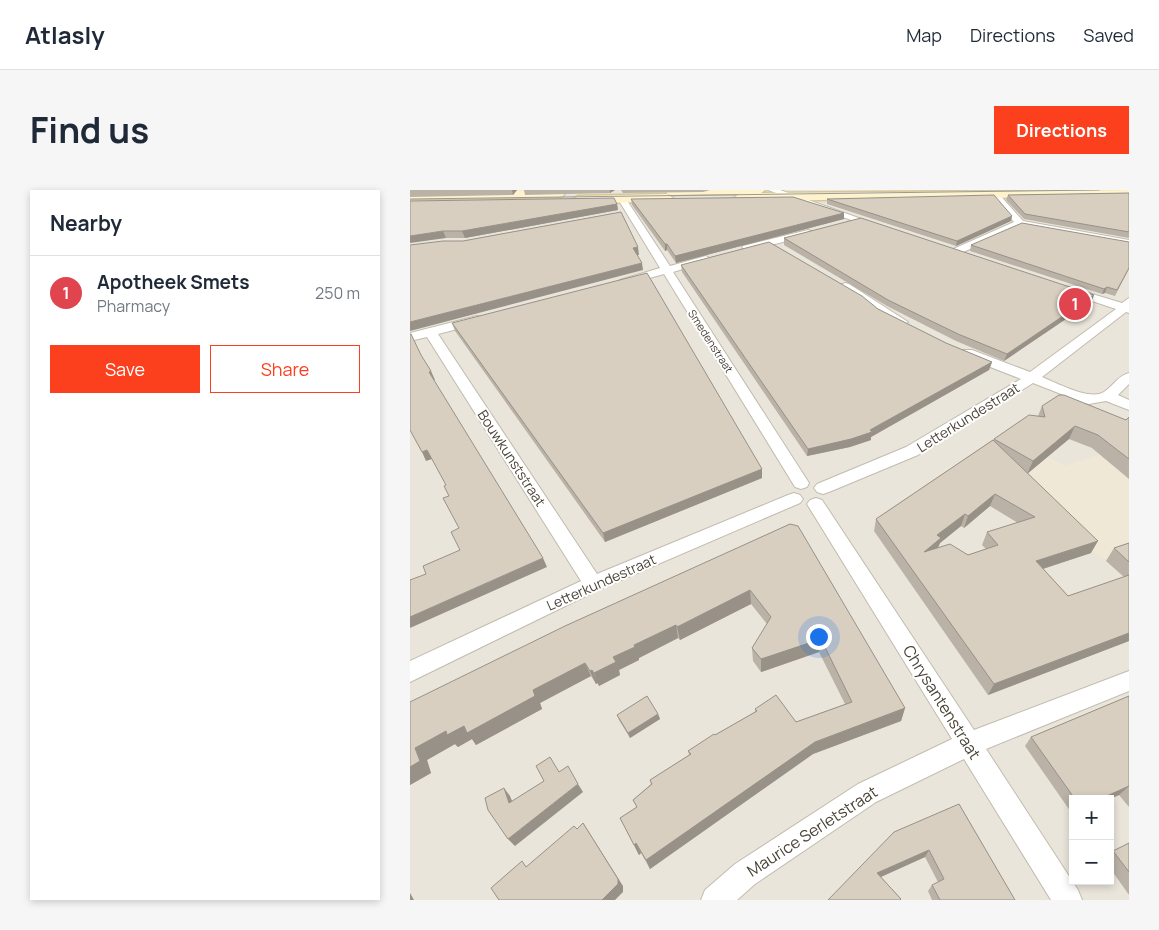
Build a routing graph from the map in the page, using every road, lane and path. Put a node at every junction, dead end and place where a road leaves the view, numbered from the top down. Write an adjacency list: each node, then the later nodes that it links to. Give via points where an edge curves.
1 (772, 190): 2 (main road); 3 (main road); 8 (street)
2 (777, 190)
3 (522, 192): 6 (main road)
4 (1129, 192): 5 (main road)
5 (994, 194): 7 (main road); 13 (street)
6 (410, 195)
7 (828, 196): 8 (main road); 11 (street, via 817,201)
8 (790, 197): 9 (main road); 11 (street)
9 (622, 199): 10 (main road); 23 (street, Smedenstraat, via 625,214)
10 (410, 202)
11 (817, 206): 12 (street)
12 (858, 220): 14 (street); 16 (street)
13 (1020, 223): 18 (street); 22 (street, via 951,251)
14 (840, 224)
15 (823, 229): 17 (street)
16 (893, 232)
17 (770, 243): 19 (street); 20 (street)
18 (1129, 243)
19 (736, 251)
20 (785, 252)
21 (718, 256): 23 (street)
22 (973, 258)
23 (666, 271): 26 (street); 37 (street, Smedenstraat)
24 (834, 280): 29 (street)
25 (1054, 285): 27 (street)
26 (610, 286)
27 (1127, 306): 34 (street, Letterkundestraat)
28 (487, 318): 30 (street)
29 (916, 329)
30 (430, 332): 31 (street); 38 (street, Bouwkunststraat)
31 (410, 336)
32 (958, 350): 34 (street)
33 (1129, 377): 35 (street)
34 (1030, 379): 35 (street, Letterkundestraat, via 1089,400); 37 (street, Letterkundestraat, via 912,451)
35 (1108, 396): 36 (street)
36 (1129, 406)
37 (809, 493): 38 (street, Letterkundestraat); 41 (street, Chrysantenstraat)
38 (593, 584): 39 (street, Letterkundestraat)
39 (410, 672)
40 (1129, 680): 41 (street, Maurice Serletstraat)
41 (969, 744): 42 (street, Maurice Serletstraat, via 867,793 745,874); 43 (street, Chrysantenstraat)
42 (715, 900)
43 (1068, 900)

